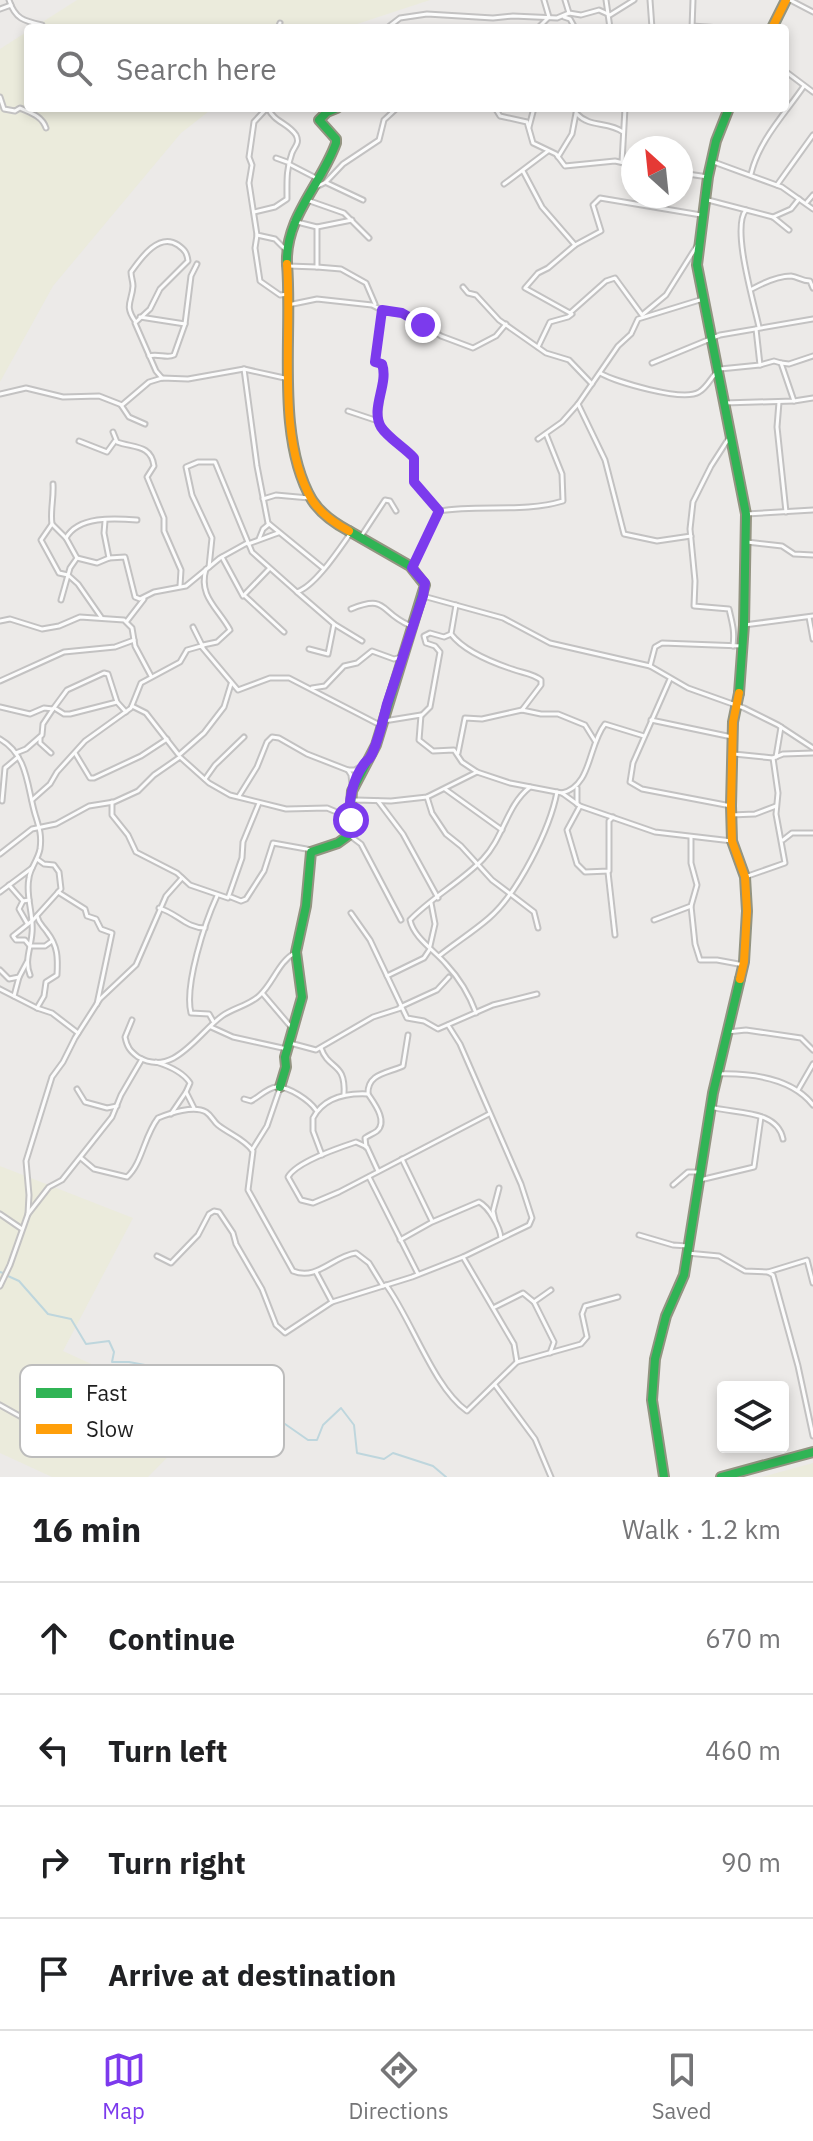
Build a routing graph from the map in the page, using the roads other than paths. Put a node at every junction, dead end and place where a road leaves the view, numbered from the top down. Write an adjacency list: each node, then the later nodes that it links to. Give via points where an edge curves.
1 (544, 0): 13 (street)
2 (565, 0): 11 (street)
3 (606, 0): 12 (street)
4 (634, 0): 12 (street)
5 (650, 0): 22 (street)
6 (693, 0): 23 (street)
7 (788, 0): 10 (street); 24 (main road)
8 (10, 2): 9 (street); 16 (street, via 19,19)
9 (0, 9)
10 (813, 12)
11 (569, 13): 12 (street); 14 (street)
12 (608, 13): 21 (street)
13 (549, 17): 14 (street); 15 (street); 19 (street)
14 (564, 17): 20 (street)
15 (493, 18): 17 (street, via 441,14 410,16); 18 (street)
16 (38, 24)
17 (391, 24)
18 (494, 24)
19 (542, 24)
20 (573, 24)
21 (609, 24)
22 (652, 24)
23 (692, 24)
24 (774, 24)
25 (789, 74): 26 (street)
26 (804, 86): 27 (street); 29 (street)
27 (813, 92)
28 (0, 97): 30 (street, via 4,109)
29 (789, 105)
30 (24, 110)
31 (30, 112): 43 (street)
32 (264, 112): 68 (street, via 254,122 249,157)
33 (270, 112): 52 (street, via 298,137)
34 (327, 112): 57 (main road, via 319,121 336,139)
35 (393, 112): 57 (street, via 384,120 379,140)
36 (498, 112): 42 (street)
37 (533, 112): 42 (street)
38 (625, 112): 44 (street)
39 (727, 112): 50 (main road)
40 (784, 112): 54 (street, via 759,150)
41 (577, 114): 44 (street, via 588,123); 48 (street, via 571,138)
42 (529, 127): 47 (street, via 533,143)
43 (46, 128)
44 (623, 132): 46 (street)
45 (813, 135): 59 (street)
46 (623, 136)
47 (548, 151): 48 (street); 53 (street)
48 (558, 157): 51 (street, via 569,167)
49 (276, 158): 52 (street)
50 (711, 161): 54 (street); 56 (main road)
51 (621, 162)
52 (289, 163): 57 (street); 68 (street, via 285,201)
53 (523, 171): 58 (street); 78 (street, via 542,207)
54 (751, 174): 59 (street)
55 (693, 175): 56 (street)
56 (708, 177): 61 (main road)
57 (320, 183): 63 (main road); 64 (street)
58 (504, 184)
59 (777, 185): 62 (street)
60 (813, 195): 65 (street)
61 (704, 199): 67 (street); 69 (main road)
62 (799, 199): 65 (street); 70 (street)
63 (307, 200): 71 (street); 72 (main road)
64 (363, 200)
65 (807, 202): 66 (street)
66 (813, 209)
67 (746, 210): 70 (street); 85 (street, via 742,249)
68 (254, 212): 75 (street)
69 (701, 215): 77 (main road); 78 (street, via 600,198 593,205 601,231)
70 (773, 217): 74 (street)
71 (352, 220): 73 (street); 76 (street)
72 (293, 221): 73 (street); 79 (main road)
73 (317, 227): 82 (street)
74 (789, 230)
75 (257, 235): 79 (street, via 275,239); 86 (street, via 260,281)
76 (369, 238)
77 (698, 244): 87 (main road); 92 (street, via 666,295)
78 (575, 245): 91 (street, via 525,286)
79 (287, 250): 81 (main road)
80 (197, 264): 96 (street)
81 (288, 266): 82 (street); 86 (main road)
82 (317, 267): 89 (street, via 338,267 366,283)
83 (463, 287): 97 (street)
84 (813, 288): 85 (street, via 810,281 791,276)
85 (752, 289): 98 (street)
86 (289, 294): 88 (main road)
87 (703, 299): 92 (street); 99 (main road)
88 (288, 305): 89 (street, via 320,299); 112 (main road)
89 (375, 306): 90 (street)
90 (382, 310): 97 (street, via 405,314 473,348); 122 (street, via 375,362 384,372)
91 (572, 313): 92 (street, via 615,278); 100 (street, via 550,322)
92 (642, 315): 109 (street)
93 (140, 317): 95 (street); 95 (street, via 189,258 173,242 154,246 131,272 128,301); 96 (street)
94 (813, 319): 98 (street)
95 (135, 321): 101 (street)
96 (185, 324): 101 (street, via 174,355)
97 (506, 324): 100 (street)
98 (757, 329): 99 (street); 106 (street)
99 (711, 337): 103 (street); 108 (main road)
100 (538, 347): 113 (street, via 569,360)
101 (149, 356): 111 (street)
102 (813, 356): 105 (street)
103 (652, 363)
104 (781, 363): 105 (street); 106 (street); 110 (street)
105 (789, 364): 110 (street)
106 (760, 365): 108 (street)
107 (244, 369): 111 (street); 112 (street); 132 (street)
108 (717, 370): 109 (street, via 693,395 653,391); 118 (main road)
109 (600, 373): 113 (street)
110 (786, 373): 116 (street)
111 (162, 378): 120 (street)
112 (289, 379): 131 (main road, via 292,436)
113 (592, 384): 119 (street)
114 (0, 394): 120 (street, via 26,388 63,397 99,396)
115 (813, 398): 116 (street)
116 (794, 401): 117 (street)
117 (779, 402): 118 (street); 136 (street)
118 (724, 403): 126 (main road)
119 (578, 404): 125 (street); 144 (street, via 605,460 624,534 657,541)
120 (121, 405): 123 (street, via 129,417)
121 (348, 411): 122 (street)
122 (379, 423): 135 (street, via 414,458 414,482)
123 (145, 424)
124 (113, 432): 129 (street)
125 (546, 434): 127 (street); 135 (street, via 562,474 563,501)
126 (732, 436): 137 (main road); 144 (street, via 693,502)
127 (538, 439)
128 (79, 441): 129 (street, via 107,452)
129 (115, 441): 159 (street, via 144,448 154,459 147,477 181,570)
130 (53, 484): 140 (street)
131 (309, 498): 132 (street); 143 (main road)
132 (263, 499): 141 (street)
133 (813, 510): 136 (street)
134 (396, 511): 146 (street, via 385,500)
135 (439, 511): 156 (street)
136 (786, 512): 137 (street)
137 (746, 514): 148 (main road)
138 (137, 520): 139 (street)
139 (105, 521): 145 (street, via 82,523); 153 (street)
140 (52, 524): 145 (street); 158 (street, via 41,540 59,573)
141 (269, 524): 142 (street); 147 (street)
142 (278, 533): 147 (street); 155 (street)
143 (350, 534): 146 (main road); 155 (street)
144 (692, 536): 181 (street, via 694,606 729,609)
145 (66, 538): 152 (street)
146 (360, 538): 156 (main road)
147 (259, 539): 149 (street)
148 (747, 542): 150 (street); 172 (main road)
149 (248, 544): 151 (street); 154 (street, via 215,462 187,465 191,492 212,538); 157 (street)
150 (813, 555)
151 (222, 557): 154 (street); 161 (street)
152 (77, 558): 153 (street, via 97,563); 158 (street)
153 (109, 558): 163 (street, via 125,557 135,597)
154 (207, 568): 159 (street); 180 (street, via 207,597 230,630)
155 (323, 568): 160 (street)
156 (412, 568): 162 (main road, via 425,583)
157 (269, 569): 160 (street); 161 (street)
158 (68, 575): 164 (street); 167 (street)
159 (179, 587): 163 (street, via 152,592)
160 (297, 592): 171 (street)
161 (245, 596): 175 (street)
162 (423, 596): 165 (street); 174 (main road)
163 (144, 599): 170 (street)
164 (61, 600)
165 (456, 604): 176 (street); 184 (street, via 511,621 540,639)
166 (351, 609): 174 (street, via 372,602)
167 (101, 617): 169 (street, via 80,617 42,629); 170 (street)
168 (811, 617): 172 (street); 177 (street)
169 (0, 621)
170 (127, 621): 178 (street)
171 (334, 624): 179 (street); 182 (street, via 328,654)
172 (744, 625): 181 (main road)
173 (193, 627): 180 (street)
174 (413, 627): 183 (main road)
175 (284, 632)
176 (451, 634): 195 (street, via 473,652 540,679); 197 (street, via 424,636 440,652 429,710)
177 (813, 639)
178 (134, 640): 185 (street); 187 (street, via 64,652)
179 (362, 641)
180 (203, 646): 185 (street, via 187,650 180,662); 188 (street)
181 (738, 646): 184 (street, via 662,643 655,647); 191 (main road)
182 (309, 649)
183 (404, 656): 189 (street, via 394,659 372,651 345,665 325,686); 199 (main road)
184 (650, 666): 186 (street)
185 (151, 676): 192 (street, via 138,687)
186 (670, 678): 191 (street); 198 (street)
187 (0, 681)
188 (232, 682): 189 (street, via 240,691 279,676); 216 (street, via 226,705)
189 (311, 688): 199 (street)
190 (117, 702): 194 (street, via 70,714); 194 (street, via 104,673 67,690); 196 (street)
191 (736, 705): 200 (street); 204 (main road)
192 (132, 706): 196 (street); 206 (street, via 143,710)
193 (0, 707): 194 (street, via 30,714)
194 (54, 708): 202 (street)
195 (522, 710): 207 (street, via 564,715 585,725); 213 (street, via 465,718)
196 (127, 712): 212 (street)
197 (421, 715): 199 (street); 213 (street, via 419,740 433,751)
198 (651, 720): 201 (street); 204 (street)
199 (383, 724): 218 (main road)
200 (781, 727): 210 (street); 217 (street)
201 (644, 736): 207 (street, via 605,724); 237 (street, via 631,784)
202 (40, 737): 211 (street); 215 (street)
203 (244, 737): 221 (street)
204 (732, 737): 214 (main road)
205 (0, 739): 208 (street)
206 (167, 739): 212 (street, via 94,778); 216 (street)
207 (595, 741): 224 (street)
208 (6, 742): 209 (street); 215 (street)
209 (0, 747)
210 (813, 750): 217 (street)
211 (51, 753)
212 (75, 753): 229 (street)
213 (458, 753): 220 (street)
214 (732, 754): 217 (street); 237 (main road)
215 (16, 755): 229 (street); 230 (street, via 5,768)
216 (179, 756): 221 (street); 233 (street, via 138,791)
217 (774, 758): 236 (street)
218 (363, 765): 219 (street); 223 (main road)
219 (348, 770): 223 (street); 227 (street, via 272,737)
220 (477, 772): 222 (street); 225 (street)
221 (205, 779): 227 (street)
222 (530, 787): 226 (street); 240 (street, via 508,812)
223 (353, 788): 234 (main road)
224 (577, 788): 226 (street); 235 (street)
225 (445, 789): 228 (street); 240 (street)
226 (560, 793): 235 (street); 257 (street, via 545,832)
227 (238, 797): 231 (street)
228 (427, 797): 232 (street); 249 (street, via 443,830)
229 (32, 800): 239 (street)
230 (2, 801)
231 (259, 801): 234 (street, via 339,813); 259 (street)
232 (378, 801): 234 (street); 260 (street)
233 (112, 802): 239 (street, via 89,806); 253 (street, via 112,815 136,852)
234 (350, 802): 242 (main road)
235 (578, 805): 238 (street); 251 (street, via 567,826 577,864 585,872)
236 (776, 806): 237 (street, via 755,814); 245 (street)
237 (731, 810): 244 (main road)
238 (613, 817): 243 (street, via 655,832); 251 (street)
239 (41, 828): 247 (street, via 26,832); 248 (street)
240 (502, 830): 249 (street)
241 (813, 833): 245 (street, via 792,833)
242 (349, 835): 246 (main road); 269 (street, via 361,844)
243 (691, 837): 244 (street); 264 (street, via 697,885)
244 (732, 841): 252 (main road)
245 (782, 842): 252 (street, via 785,863)
246 (312, 850): 259 (street, via 273,843 264,871 246,899); 279 (main road)
247 (0, 854)
248 (37, 859): 250 (street); 256 (street, via 59,872)
249 (477, 865): 257 (street); 260 (street)
250 (32, 868): 254 (street); 261 (street)
251 (608, 872): 274 (street)
252 (745, 877): 282 (main road)
253 (182, 878): 258 (street); 265 (street)
254 (9, 885): 255 (street); 262 (street)
255 (0, 892)
256 (58, 892): 267 (street); 292 (street, via 112,933)
257 (509, 894): 273 (street, via 534,912); 280 (street, via 489,918)
258 (217, 896): 259 (street); 272 (street)
259 (230, 897)
260 (438, 898): 263 (street)
261 (29, 900): 262 (street); 268 (street)
262 (23, 901): 271 (street, via 19,909)
263 (431, 903): 278 (street, via 435,924); 278 (street, via 410,923)
264 (691, 906): 270 (street); 282 (street, via 700,960)
265 (159, 908): 272 (street, via 188,926); 292 (street, via 136,965)
266 (351, 913): 285 (street)
267 (37, 916): 268 (street); 276 (street)
268 (33, 920): 271 (street); 277 (street)
269 (401, 920)
270 (654, 920)
271 (26, 926): 275 (street); 275 (street, via 13,936)
272 (205, 928): 297 (street, via 188,1001 191,1013 209,1014)
273 (538, 928)
274 (615, 935)
275 (25, 940): 277 (street)
276 (52, 941): 277 (street); 293 (street, via 60,958 57,975 46,982)
277 (30, 946): 281 (street)
278 (430, 948): 280 (street); 285 (street, via 424,958)
279 (296, 952): 289 (street, via 282,963); 299 (main road, via 302,992)
280 (438, 956): 295 (street, via 464,986)
281 (27, 961): 284 (street); 286 (street)
282 (744, 965): 300 (main road)
283 (0, 970): 286 (street, via 9,979)
284 (30, 975)
285 (387, 976): 294 (street)
286 (19, 977): 291 (street)
287 (449, 977): 294 (street, via 437,990)
288 (0, 989): 291 (street)
289 (263, 994): 297 (street); 299 (street)
290 (537, 994): 295 (street)
291 (14, 996): 293 (street)
292 (96, 1006): 301 (street)
293 (37, 1008): 301 (street)
294 (400, 1008): 298 (street, via 405,1017 435,1029); 304 (street, via 373,1017)
295 (476, 1013): 298 (street)
296 (132, 1020): 306 (street, via 125,1032 127,1047)
297 (212, 1024): 303 (street, via 233,1037); 307 (street, via 184,1053)
298 (448, 1025): 323 (street)
299 (294, 1032): 303 (main road)
300 (727, 1032): 305 (street, via 801,1038); 309 (main road)
301 (78, 1033): 337 (street, via 50,1080 26,1157)
302 (408, 1035): 314 (street, via 403,1066 372,1079)
303 (289, 1046): 304 (street); 310 (main road)
304 (321, 1048): 315 (street, via 344,1077)
305 (813, 1050)
306 (142, 1059): 307 (street); 318 (street)
307 (155, 1062): 313 (street, via 187,1079)
308 (813, 1064): 312 (street)
309 (717, 1074): 312 (street, via 773,1079); 319 (main road)
310 (280, 1087): 316 (street, via 251,1101); 321 (street); 327 (street)
311 (77, 1089): 318 (street, via 85,1102)
312 (798, 1090): 317 (street)
313 (186, 1092): 320 (street); 322 (street)
314 (368, 1094): 315 (street); 326 (street, via 382,1122 365,1138)
315 (344, 1095): 321 (street)
316 (244, 1099)
317 (813, 1105)
318 (117, 1106): 329 (street)
319 (711, 1107): 324 (street); 333 (main road)
320 (194, 1108): 322 (street); 327 (street)
321 (317, 1111): 328 (street, via 313,1131)
322 (171, 1114): 329 (street, via 154,1123 127,1177 94,1169)
323 (489, 1114): 330 (street); 342 (street, via 532,1218 529,1225)
324 (761, 1117): 325 (street, via 779,1126); 333 (street, via 754,1167)
325 (783, 1139)
326 (367, 1147): 328 (street, via 356,1142); 331 (street)
327 (252, 1150): 349 (street, via 250,1195 293,1271)
328 (322, 1155): 332 (street, via 288,1174 304,1203)
329 (81, 1158): 337 (street)
330 (402, 1159): 331 (street); 338 (street)
331 (378, 1171): 332 (street)
332 (368, 1176): 343 (street)
333 (701, 1177): 334 (street, via 691,1170); 344 (main road)
334 (673, 1185)
335 (499, 1188): 339 (street, via 493,1211)
336 (0, 1214): 340 (street)
337 (28, 1214): 340 (street)
338 (432, 1222): 339 (street, via 479,1202); 343 (street)
339 (496, 1224): 342 (street)
340 (22, 1229): 355 (street)
341 (639, 1235): 344 (street)
342 (501, 1239): 346 (street)
343 (400, 1240): 351 (street)
344 (687, 1250): 350 (street, via 719,1256 745,1271); 369 (main road, via 684,1275 655,1354 652,1391)
345 (157, 1256): 358 (street, via 169,1263 175,1260 216,1211 233,1233 282,1333)
346 (463, 1257): 351 (street); 360 (street)
347 (811, 1260): 348 (street); 353 (street)
348 (776, 1269): 350 (street); 352 (street)
349 (316, 1272): 354 (street, via 356,1253); 358 (street)
350 (768, 1272): 352 (street)
351 (418, 1274): 354 (street)
352 (774, 1278): 366 (street)
353 (813, 1283)
354 (384, 1285): 358 (street); 363 (street, via 464,1410)
355 (0, 1286)
356 (551, 1290): 359 (street)
357 (618, 1297): 361 (street, via 585,1306 586,1339)
358 (332, 1302)
359 (534, 1302): 360 (street, via 523,1293); 361 (street, via 554,1342)
360 (495, 1307): 362 (street)
361 (550, 1353): 362 (street)
362 (517, 1362): 363 (street)
363 (494, 1384): 368 (street, via 535,1439)
364 (0, 1405): 365 (street)
365 (20, 1416)
366 (813, 1436)
367 (813, 1452): 370 (main road)
368 (551, 1477)
369 (664, 1477)
370 (721, 1477)

